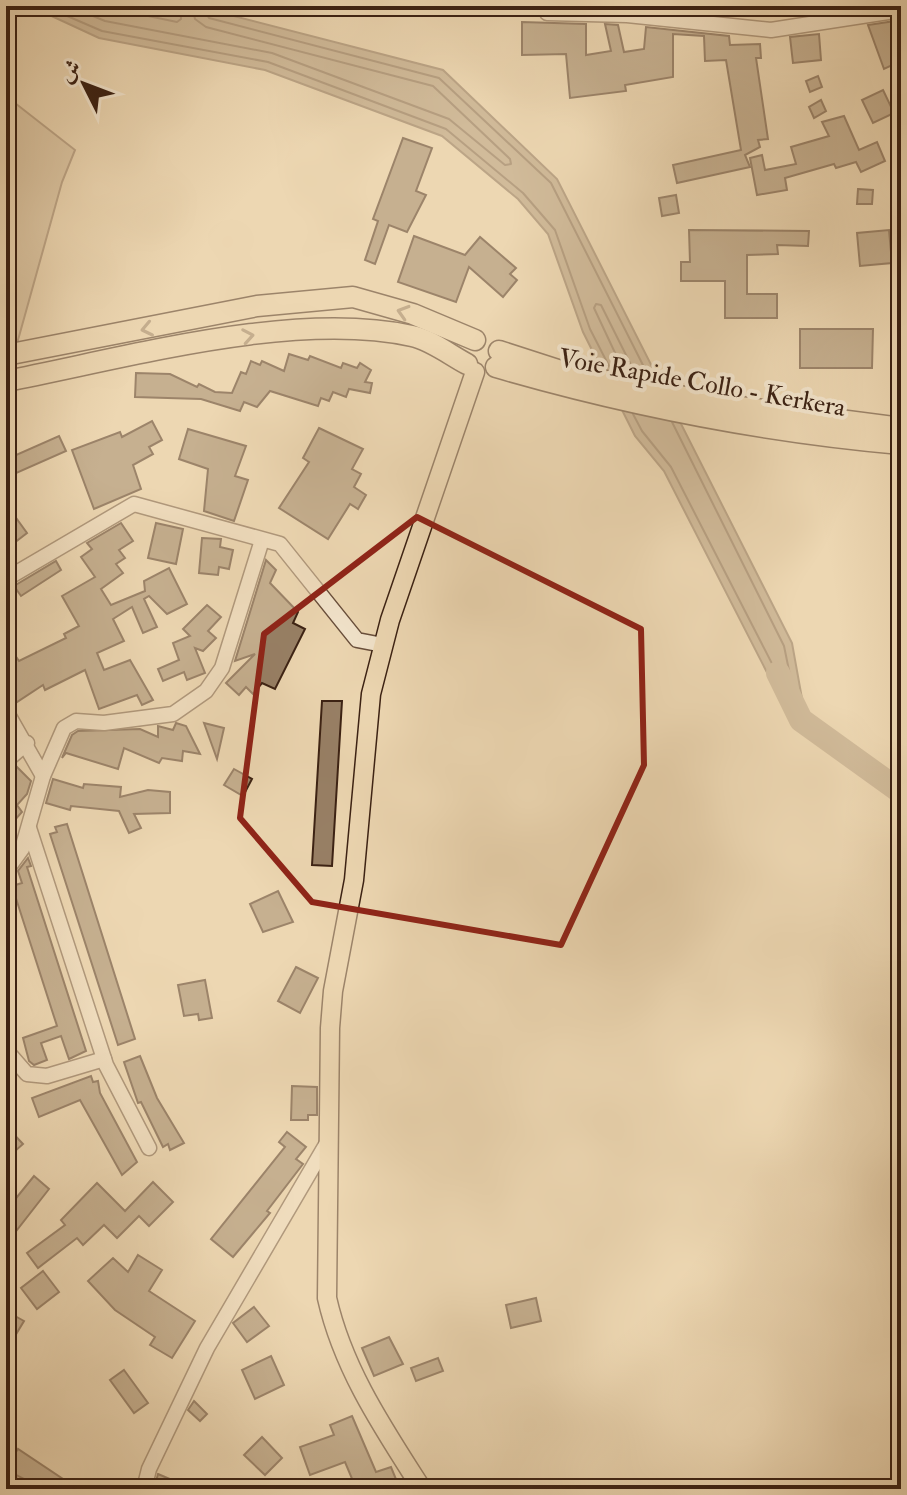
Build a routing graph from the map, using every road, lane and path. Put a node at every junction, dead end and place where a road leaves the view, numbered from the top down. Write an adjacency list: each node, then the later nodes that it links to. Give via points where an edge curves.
1 (901, 10): 2 (street, via 771,30 627,15)
2 (547, 13)
3 (475, 340): 4 (highway, one-way to 4, via 353,297 257,306); 5 (highway, via 492,341); 6 (highway, via 467,347)
4 (6, 355)
5 (497, 359): 6 (highway, via 486,373); 8 (highway, Voie Rapide Collo - Kerkera, via 566,380)
6 (471, 368): 7 (highway, one-way to 6, via 260,333 349,328 415,337); 13 (main road)
7 (6, 381)
8 (722, 412): 9 (highway, Voie Rapide Collo - Kerkera); 10 (highway, Voie Rapide Collo - Kerkera)
9 (901, 428)
10 (901, 444)
11 (262, 540): 12 (street, via 134,504); 13 (street, via 280,544 357,640); 17 (street, via 222,668 206,691 173,714 104,723 76,721 64,728)
12 (6, 579)
13 (383, 645): 22 (main road, via 371,694 354,880 333,991)
14 (6, 711): 15 (street)
15 (27, 743): 16 (street); 17 (street)
16 (6, 761)
17 (43, 776): 18 (street)
18 (29, 827): 19 (street); 21 (street)
19 (6, 871)
20 (6, 1050): 21 (street, via 27,1074 47,1076)
21 (104, 1059): 23 (street)
22 (327, 1143): 26 (street, via 207,1348); 27 (main road, via 327,1298 334,1330 354,1378)
23 (149, 1148)
24 (6, 1480): 25 (street)
25 (21, 1489)
26 (144, 1489)
27 (422, 1489)

